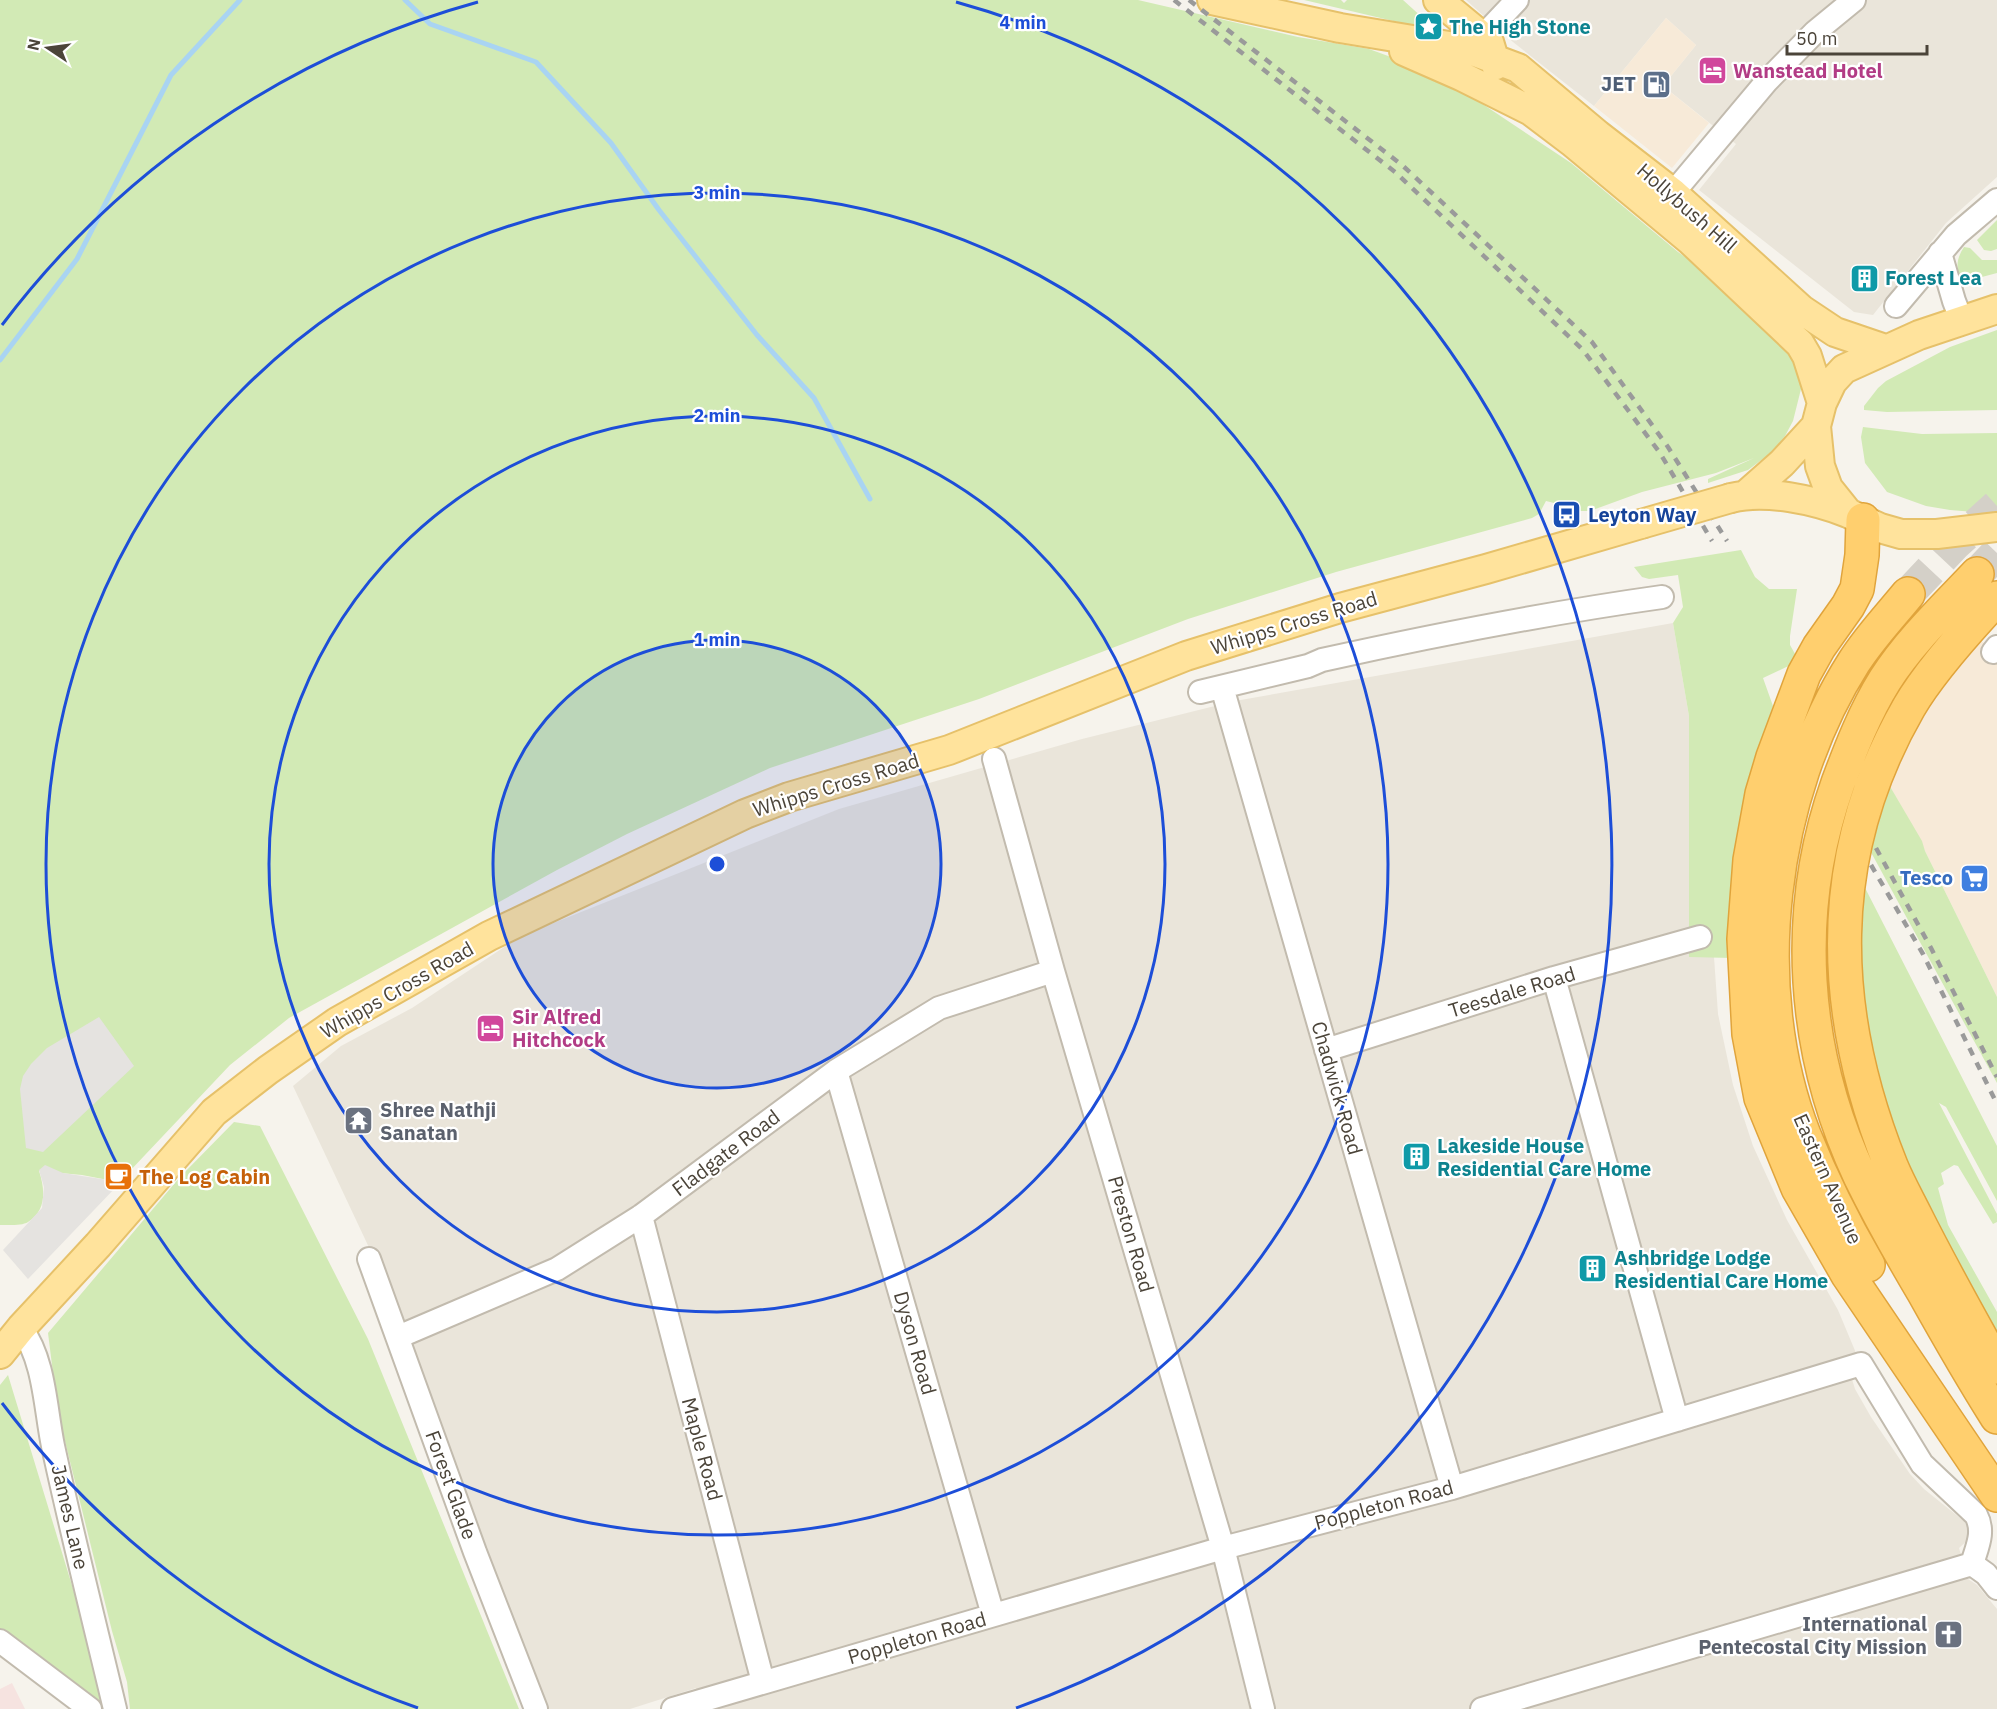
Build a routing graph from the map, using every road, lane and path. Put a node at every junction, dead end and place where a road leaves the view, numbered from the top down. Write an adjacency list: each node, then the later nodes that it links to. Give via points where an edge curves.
1 (1428, 0): 7 (main road)
2 (1438, 0): 7 (main road)
3 (1517, 0): 7 (street)
4 (1854, 0): 9 (street, via 1815,32 1767,81)
5 (1221, 2): 6 (main road, Hollybush Hill)
6 (1340, 28): 7 (main road, Hollybush Hill); 8 (main road, Hollybush Hill, via 1416,55)
7 (1481, 48): 8 (main road, Hollybush Hill); 9 (main road, Hollybush Hill, via 1518,68)
8 (1531, 111): 16 (main road, Hollybush Hill, via 1690,241 1789,333 1807,356)
9 (1673, 193): 15 (main road, Hollybush Hill, via 1802,310 1835,332)
10 (1997, 200): 11 (street)
11 (1940, 253): 12 (street); 14 (street)
12 (1896, 306)
13 (1997, 309): 14 (main road, Whipps Cross Road)
14 (1961, 319): 15 (main road, Whipps Cross Road)
15 (1885, 349): 16 (main road, Whipps Cross Road, via 1844,369 1832,382)
16 (1819, 414): 17 (main road, Whipps Cross Road, via 1782,463); 18 (main road, Hollybush Hill, via 1820,466 1828,488)
17 (1739, 495): 18 (main road, Whipps Cross Road, via 1810,501); 33 (main road, Whipps Cross Road, bridge, via 1340,608 1186,656 949,750 789,797 745,814 489,936 337,1022 214,1112)
18 (1856, 516): 19 (main road, Whipps Cross Road, via 1901,534); 41 (highway, via 1863,555 1857,589 1804,674 1762,794 1750,860 1744,939 1749,1034 1761,1098 1798,1188 1848,1275)
19 (1997, 526)
20 (1987, 586): 36 (highway, via 1954,647 1910,706 1880,766 1852,857 1843,950 1853,1046 1872,1114 1892,1168); 37 (highway, Eastern Avenue, via 1908,648 1866,713 1838,782 1820,841 1810,906 1809,949 1811,1001 1820,1057 1836,1115 1860,1175 1904,1259)
21 (1908, 594): 39 (highway, Eastern Avenue, via 1877,630 1845,678 1827,711 1797,787 1786,824 1774,897 1774,999 1790,1089 1803,1134 1829,1191 1852,1238 1936,1379)
22 (1662, 597): 23 (street, Whipps Cross Road, via 1415,638)
23 (1222, 687): 24 (street, Whipps Cross Road); 29 (street, Chadwick Road)
24 (1200, 692)
25 (994, 759): 27 (street, Preston Road)
26 (1700, 937): 28 (street, Teesdale Road)
27 (1053, 971): 30 (street, Fladgate Road, via 939,1008); 42 (street, Preston Road)
28 (1554, 978): 29 (street, Teesdale Road); 38 (street)
29 (1326, 1050): 40 (street, Chadwick Road)
30 (837, 1071): 31 (street, Fladgate Road); 45 (street, Dyson Road)
31 (641, 1216): 34 (street, Fladgate Road, via 557,1269); 47 (street, Maple Road)
32 (369, 1259): 34 (street, Forest Glade)
33 (21, 1328): 35 (main road, Whipps Cross Road); 51 (street, James Lane, via 38,1362 53,1445)
34 (398, 1337): 52 (street, Forest Glade)
35 (0, 1354)
36 (1997, 1367)
37 (1997, 1417)
38 (1677, 1420): 40 (street, Poppleton Road); 43 (street, Poppleton Road, via 1861,1364 1922,1464 1980,1522)
39 (1997, 1473)
40 (1452, 1488): 42 (street, Poppleton Road)
41 (1997, 1495)
42 (1223, 1548): 45 (street, Poppleton Road); 53 (street, Preston Road)
43 (1972, 1564): 44 (street); 48 (street)
44 (1997, 1588)
45 (993, 1615): 47 (street, Poppleton Road)
46 (0, 1641): 50 (street)
47 (763, 1682): 49 (street, Poppleton Road)
48 (1517, 1704): 54 (street)
49 (683, 1707)
50 (90, 1709)
51 (115, 1709)
52 (536, 1709)
53 (1263, 1709)
54 (1482, 1709)

